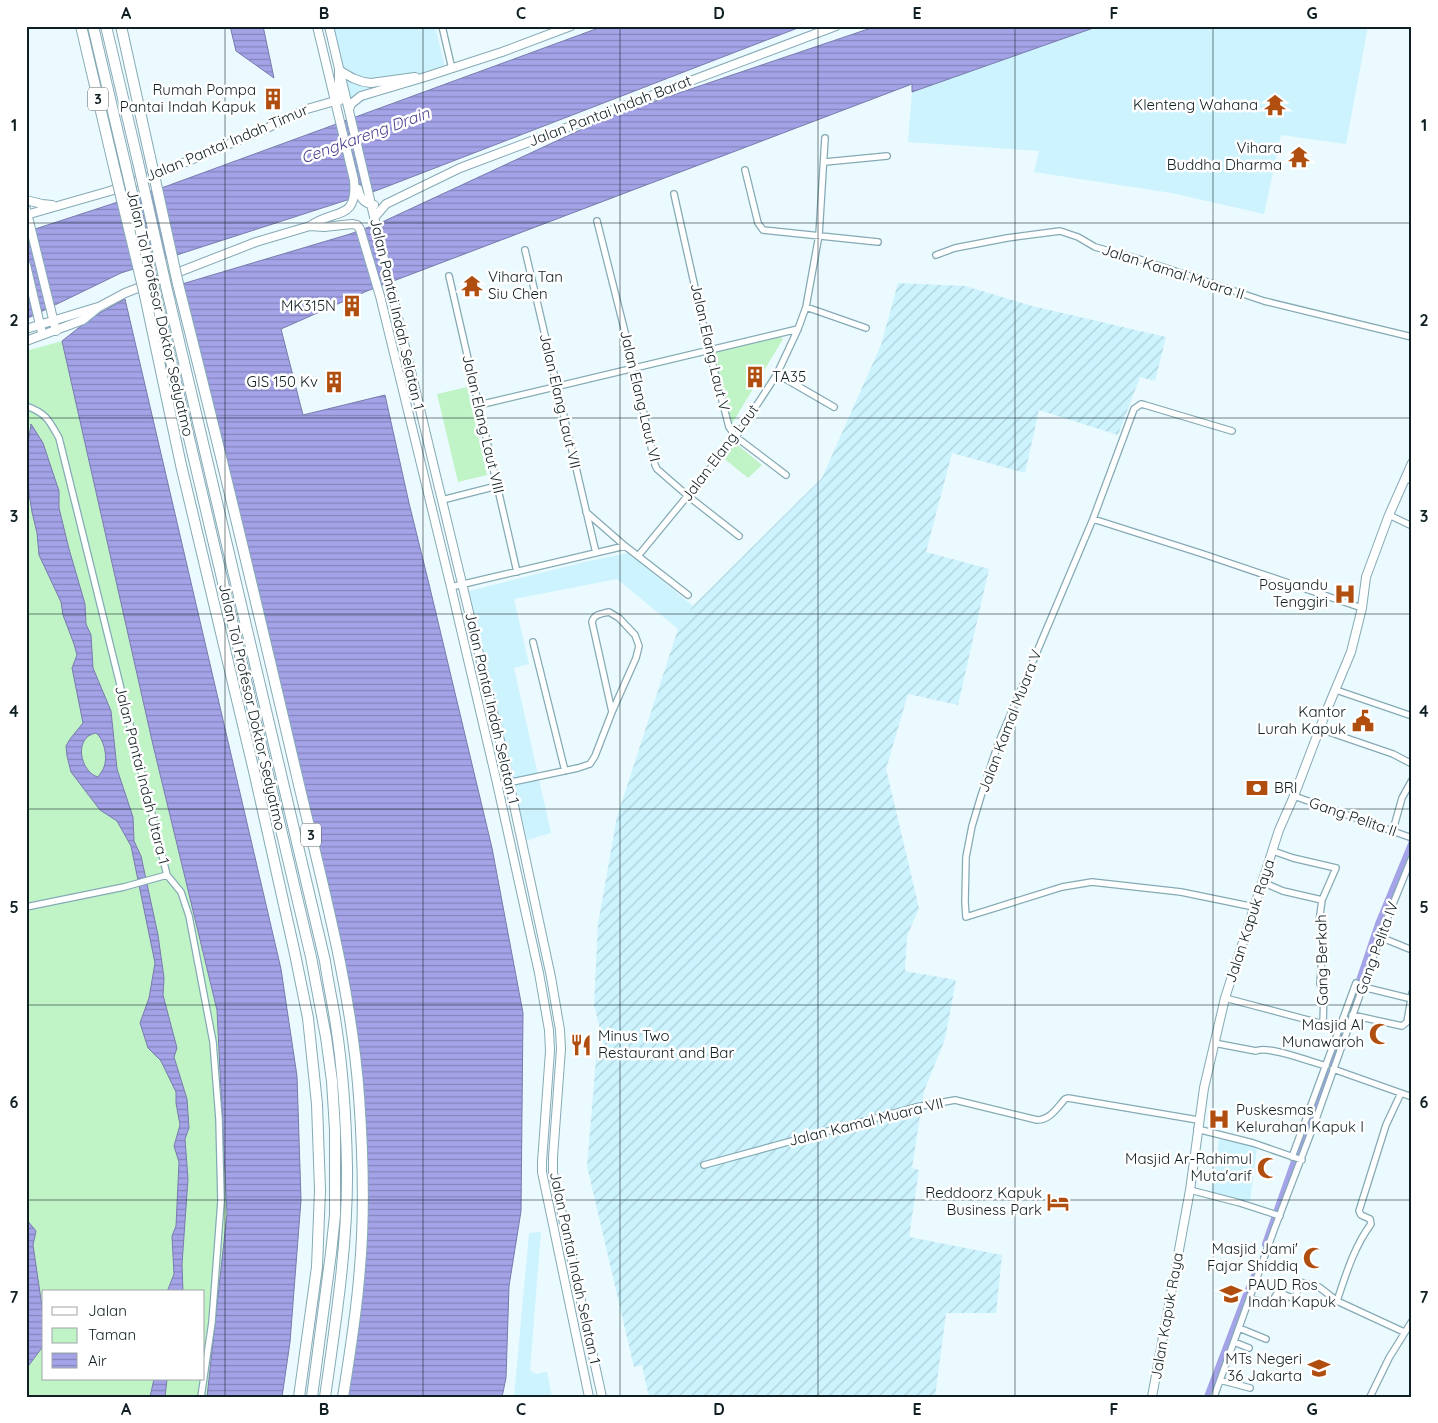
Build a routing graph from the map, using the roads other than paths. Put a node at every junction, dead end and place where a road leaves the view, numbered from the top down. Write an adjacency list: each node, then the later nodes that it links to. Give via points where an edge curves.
1 (81, 26): 36 (highway, Jalan Tol Profesor Doktor Sedyatmo / 3, bridge, via 115,171)
2 (93, 26): 36 (highway, Jalan Tol Profesor Doktor Sedyatmo / 3, bridge, via 126,166)
3 (106, 26): 135 (highway, Jalan Tol Profesor Doktor Sedyatmo / 3, bridge, via 325,962 336,1025 346,1129 346,1212 339,1297)
4 (121, 26): 136 (highway, Jalan Tol Profesor Doktor Sedyatmo / 3, bridge, via 178,284 330,914 354,1043 360,1116 362,1229 353,1332)
5 (318, 26): 13 (street)
6 (329, 26): 11 (street, Jalan Pantai Indah Selatan 1)
7 (442, 26): 10 (street)
8 (571, 26): 10 (street)
9 (836, 26): 24 (street, Jalan Pantai Indah Barat, via 472,163)
10 (452, 69): 12 (street)
11 (339, 70): 12 (street, via 364,82); 14 (street, Jalan Pantai Indah Selatan 1); 15 (street)
12 (425, 78): 14 (street, via 361,96 351,104)
13 (335, 101): 15 (street); 23 (street, Jalan Pantai Indah Timur, via 307,108 157,174)
14 (349, 111): 25 (street, Jalan Pantai Indah Selatan 1)
15 (339, 117): 21 (street)
16 (826, 138): 18 (street, Jalan Elang Laut)
17 (886, 156): 18 (street)
18 (825, 162): 30 (street, Jalan Elang Laut)
19 (745, 170): 30 (street, via 758,223 763,230)
20 (674, 194): 48 (street, Jalan Elang Laut V)
21 (358, 198): 25 (street); 29 (street, Jalan Pantai Indah Selatan 1, via 342,213)
22 (26, 200): 23 (street, Jalan Pantai Indah Timur)
23 (62, 204): 26 (street, Jalan Pantai Indah Timur)
24 (386, 204): 25 (street, Jalan Pantai Indah Barat); 27 (street, Jalan Pantai Indah Barat)
25 (371, 205): 27 (street, Jalan Pantai Indah Selatan 1)
26 (27, 213): 39 (street)
27 (375, 220): 62 (street, Jalan Pantai Indah Selatan 1)
28 (597, 221): 49 (street, Jalan Elang Laut VI)
29 (310, 226): 37 (street, via 242,247 125,293); 73 (street, Jalan Pantai Indah Selatan 1, via 345,224 357,225 360,229 380,296)
30 (819, 235): 31 (street); 38 (street, Jalan Elang Laut)
31 (878, 242)
32 (525, 250): 51 (street, Jalan Elang Laut VII)
33 (936, 255): 46 (street, Jalan Kamal Muara II, via 955,248 1060,231 1095,247 1264,301)
34 (26, 265): 40 (street)
35 (449, 276): 52 (street, Jalan Elang Laut VIII)
36 (149, 290): 133 (highway, Jalan Tol Profesor Doktor Sedyatmo / 3, via 181,464 254,771 309,1026 317,1104 320,1190 317,1267); 134 (highway, Jalan Tol Profesor Doktor Sedyatmo / 3, via 311,957 326,1037 335,1130 334,1215)
37 (100, 307): 39 (street); 44 (street, via 83,320)
38 (806, 307): 41 (street); 43 (street, Jalan Elang Laut)
39 (53, 320): 40 (street); 44 (street)
40 (40, 325): 42 (street); 45 (street)
41 (866, 328)
42 (26, 329)
43 (798, 329): 48 (street); 50 (street, Jalan Elang Laut)
44 (56, 331): 45 (street)
45 (44, 335): 47 (street)
46 (1412, 337)
47 (26, 341)
48 (709, 350): 49 (street); 56 (street, Jalan Elang Laut V, via 729,428)
49 (634, 368): 51 (street); 61 (street, Jalan Elang Laut VI, via 655,465)
50 (777, 374): 54 (street); 56 (street, Jalan Elang Laut)
51 (557, 386): 52 (street); 63 (street, Jalan Elang Laut VII)
52 (479, 405): 60 (street, Jalan Elang Laut VIII)
53 (26, 406): 92 (street, Jalan Pantai Indah Utara 1, via 41,411 59,438)
54 (834, 407)
55 (1232, 431): 65 (street, Jalan Kamal Muara V, via 1146,405 1137,406)
56 (736, 437): 58 (street, Jalan Elang Laut V); 61 (street, Jalan Elang Laut)
57 (1412, 463): 59 (street, Jalan Kapuk Raya)
58 (786, 475)
59 (1408, 480): 64 (street, Jalan Kapuk Raya)
60 (497, 486): 62 (street); 71 (street, Jalan Elang Laut VIII)
61 (688, 496): 67 (street, Jalan Elang Laut VI); 70 (street, Jalan Elang Laut)
62 (442, 500): 72 (street, Jalan Pantai Indah Selatan 1)
63 (586, 512): 68 (street); 69 (street, Jalan Elang Laut VII)
64 (1389, 515): 66 (street); 75 (street, Jalan Kapuk Raya, via 1366,577)
65 (1093, 519): 75 (street); 96 (street, Jalan Kamal Muara V, via 998,744 981,796 966,857 966,917 1062,887 1092,882 1181,892)
66 (1412, 526)
67 (739, 536)
68 (625, 546): 69 (street); 70 (street)
69 (596, 553): 71 (street)
70 (638, 556): 74 (street)
71 (517, 572): 72 (street)
72 (462, 585): 73 (street); 84 (street, Jalan Pantai Indah Selatan 1)
73 (451, 587): 85 (street, Jalan Pantai Indah Selatan 1)
74 (688, 595)
75 (1362, 608): 77 (street, Jalan Kapuk Raya, via 1351,652)
76 (533, 642): 82 (street)
77 (1336, 690): 79 (street); 80 (street, Jalan Kapuk Raya)
78 (612, 712): 78 (street, via 592,622 595,616 609,612 635,635 639,646); 82 (street, via 590,764)
79 (1412, 716)
80 (1320, 729): 81 (street, via 1393,754); 86 (street, Jalan Kapuk Raya)
81 (1412, 764)
82 (565, 770): 84 (street)
83 (1412, 780): 87 (street, via 1402,798)
84 (510, 783): 85 (street); 104 (street, Jalan Pantai Indah Selatan 1)
85 (498, 785): 105 (street, Jalan Pantai Indah Selatan 1)
86 (1294, 796): 87 (street, Gang Pelita II); 89 (street, Jalan Kapuk Raya)
87 (1393, 830): 88 (street, Gang Pelita II)
88 (1411, 838)
89 (1273, 851): 93 (street, Jalan Kapuk Raya); 94 (street, Gang Berkah, via 1336,868)
90 (1412, 857): 91 (street, Gang Pelita IV)
91 (1409, 873): 97 (street, Gang Pelita IV)
92 (167, 875): 95 (street); 128 (street, Jalan Pantai Indah Utara 1, via 181,892 189,916 213,1042 220,1119 221,1201)
93 (1262, 882): 94 (street); 96 (street, Jalan Kapuk Raya)
94 (1322, 900): 106 (street, Gang Berkah, via 1319,922 1324,927 1320,984 1324,992)
95 (26, 907)
96 (1254, 908): 102 (street, Jalan Kapuk Raya)
97 (1380, 937): 98 (street); 100 (street, Gang Pelita IV)
98 (1412, 950)
99 (1356, 982): 107 (street)
100 (1363, 987): 101 (street); 103 (street, Gang Pelita IV)
101 (1411, 997): 103 (street, via 1407,1022 1402,1026)
102 (1225, 998): 106 (street); 108 (street, Jalan Kapuk Raya)
103 (1352, 1015): 107 (street, Gang Pelita IV)
104 (558, 1021): 105 (street); 138 (street, Jalan Pantai Indah Selatan 1, via 561,1049 554,1173)
105 (548, 1022): 137 (street, Jalan Pantai Indah Selatan 1, via 550,1051 542,1172)
106 (1322, 1024): 107 (street)
107 (1343, 1029): 109 (street); 110 (street, Gang Pelita IV)
108 (1214, 1043): 109 (street, via 1272,1051); 115 (street, Jalan Kapuk Raya)
109 (1325, 1066): 113 (street)
110 (1333, 1069): 111 (street); 114 (street, Gang Pelita IV)
111 (1401, 1093): 112 (street); 121 (street, via 1386,1125 1359,1211 1370,1219 1371,1224 1347,1270)
112 (1412, 1097)
113 (1306, 1119): 114 (street); 116 (street)
114 (1315, 1122): 116 (street, Gang Pelita IV)
115 (1198, 1124): 116 (street); 117 (street, Jalan Kamal Muara VII, via 1068,1098 1041,1120 955,1100 846,1125); 118 (street, Jalan Kapuk Raya)
116 (1296, 1158): 119 (street)
117 (704, 1165)
118 (1190, 1190): 119 (street); 139 (street, Jalan Kapuk Raya)
119 (1277, 1215): 120 (street)
120 (1250, 1298): 121 (street, via 1270,1304 1278,1292 1292,1298 1296,1296 1300,1282 1319,1287); 123 (street)
121 (1337, 1301): 124 (street)
122 (1412, 1321): 124 (street)
123 (1239, 1328): 125 (street); 126 (street)
124 (1404, 1332): 141 (street)
125 (1266, 1339)
126 (1234, 1342): 127 (street); 130 (street)
127 (1249, 1348)
128 (205, 1374)
129 (204, 1380): 132 (street, Jalan Pantai Indah Utara 1)
130 (1220, 1380): 131 (street); 140 (street)
131 (1250, 1388)
132 (202, 1397)
133 (299, 1397)
134 (312, 1397)
135 (325, 1397)
136 (343, 1397)
137 (589, 1397)
138 (602, 1397)
139 (1152, 1397)
140 (1214, 1397)
141 (1370, 1397)

